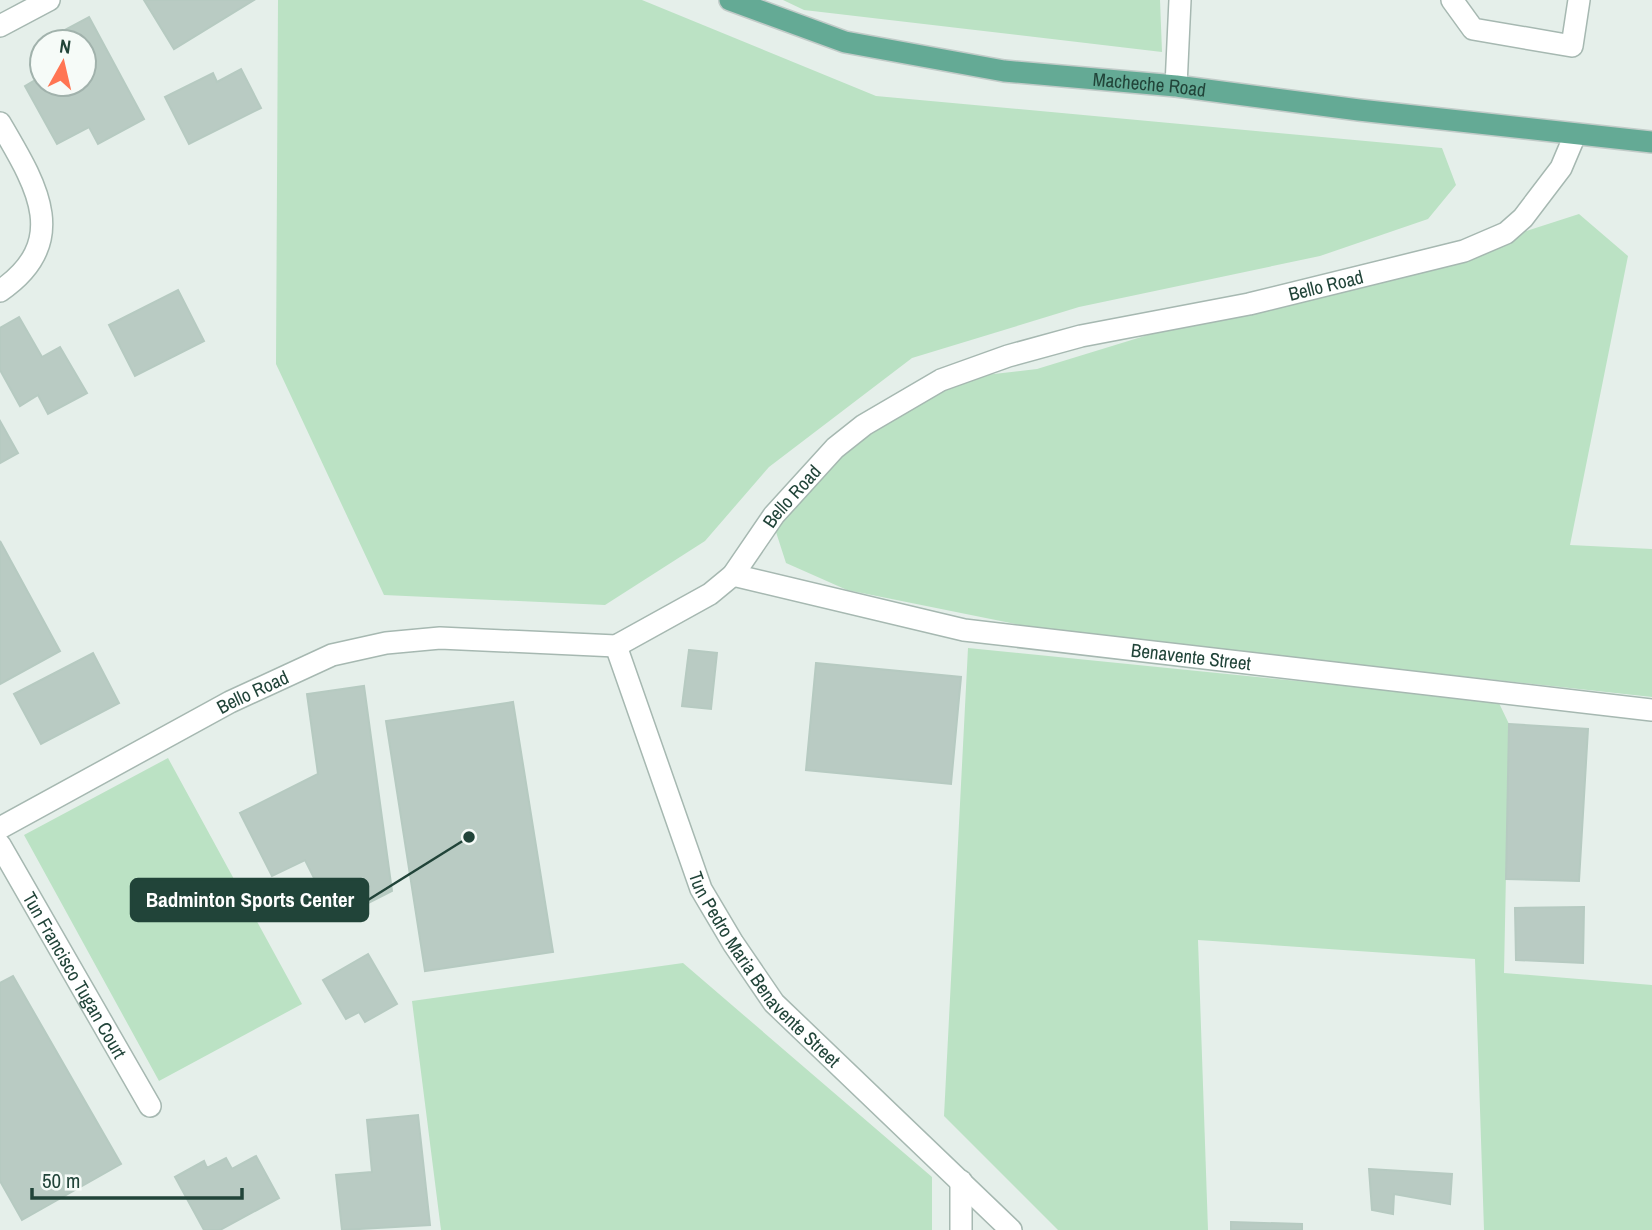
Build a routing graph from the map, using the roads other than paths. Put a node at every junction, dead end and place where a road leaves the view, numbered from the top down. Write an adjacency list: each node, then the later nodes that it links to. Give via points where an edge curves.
1 (49, 0): 6 (street)
2 (730, 0): 7 (main road, Macheche Road, via 845,43 1004,71)
3 (1181, 0): 7 (street)
4 (1452, 0): 5 (street, via 1473,29 1572,46)
5 (1579, 0)
6 (0, 26)
7 (1176, 86): 9 (main road, Macheche Road)
8 (0, 123): 11 (street, via 40,199 43,230 26,271)
9 (1575, 135): 10 (main road, Macheche Road); 12 (street, Bello Road, via 1561,168 1523,218 1506,233 1464,251 1249,304 1081,336 941,380 864,425 835,448 774,515)
10 (1652, 142)
11 (0, 291)
12 (733, 575): 13 (street, Bello Road, via 710,594); 14 (street, Benavente Street, via 964,630)
13 (616, 646): 15 (street, Bello Road, via 440,638 332,655 230,702); 18 (street, Tun Pedro Maria Benavente Street, via 701,889 733,943 774,1003)
14 (1652, 710)
15 (0, 828)
16 (0, 845): 17 (street, Tun Francisco Tugan Court)
17 (150, 1106)
18 (961, 1181): 19 (street); 20 (street, Tun Pedro Maria Benavente Street)
19 (961, 1230)
20 (1011, 1230)

